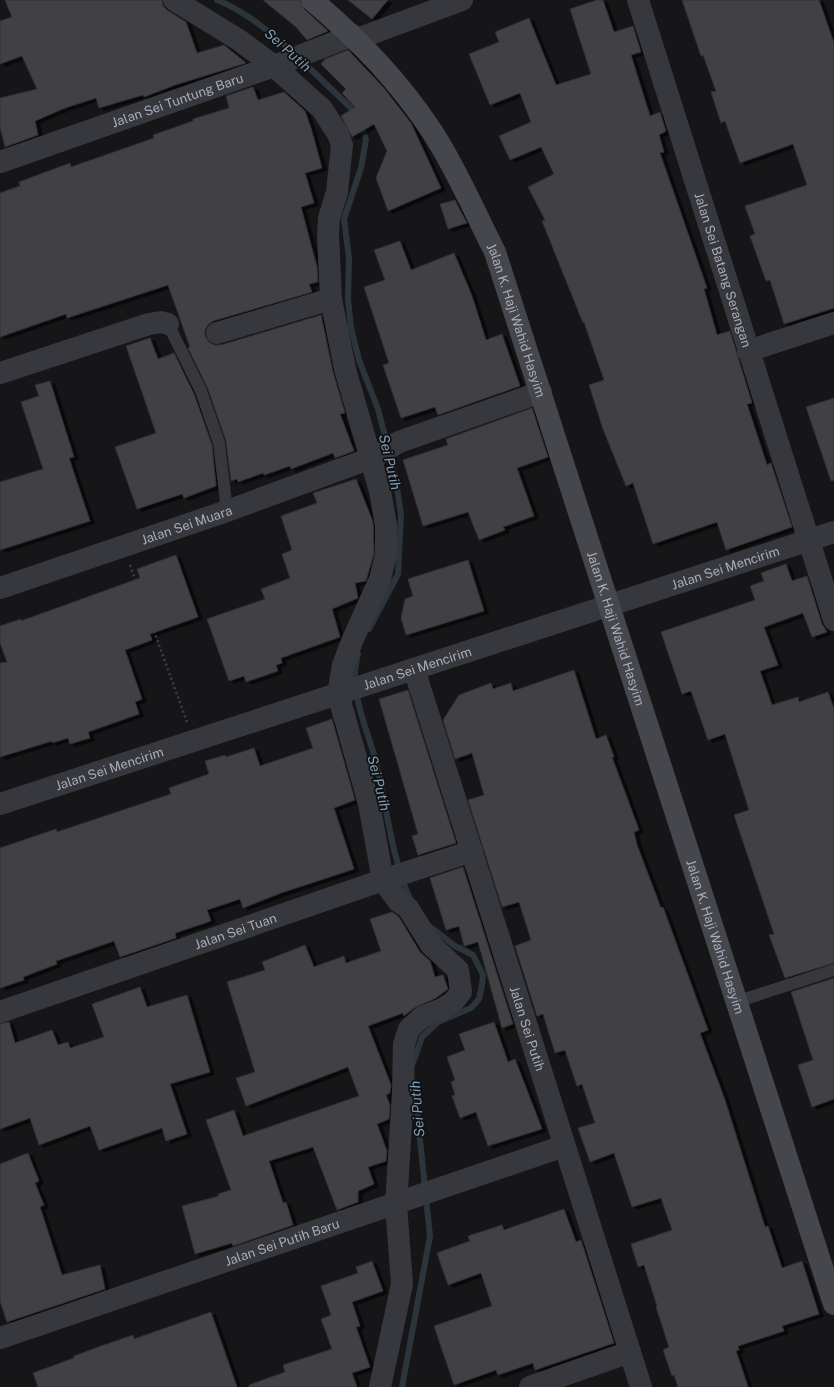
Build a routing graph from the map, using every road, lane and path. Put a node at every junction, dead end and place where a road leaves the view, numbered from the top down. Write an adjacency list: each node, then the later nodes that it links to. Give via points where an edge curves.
1 (174, 0): 6 (street)
2 (312, 0): 5 (street, Jalan K. Haji Wahid Hasyim)
3 (462, 0): 5 (street, Jalan Sei Tuntung Baru)
4 (638, 0): 14 (street, Jalan Sei Batang Serangan)
5 (355, 37): 6 (street, Jalan Sei Tuntung Baru); 16 (street, Jalan K. Haji Wahid Hasyim, via 391,76 433,134 466,195 495,252)
6 (281, 64): 7 (street, Jalan Sei Tuntung Baru); 8 (street, via 322,109 342,145 337,192 329,218)
7 (0, 162)
8 (328, 251): 9 (path); 10 (street)
9 (206, 293)
10 (331, 299): 13 (street); 17 (street, via 345,369)
11 (834, 323): 14 (street)
12 (168, 324): 15 (street, via 149,324); 18 (lane, via 201,391 218,443)
13 (217, 333)
14 (748, 351): 20 (street, Jalan Sei Batang Serangan)
15 (0, 373)
16 (541, 392): 17 (street, Jalan Sei Muara, via 399,442); 23 (street, Jalan K. Haji Wahid Hasyim)
17 (373, 458): 18 (street, Jalan Sei Muara); 26 (street, via 386,525 386,554 380,579 343,665)
18 (227, 511): 21 (street, Jalan Sei Muara)
19 (834, 532): 20 (street, Jalan Sei Mencirim)
20 (808, 541): 23 (street, Jalan Sei Mencirim); 24 (street, Jalan Sei Batang Serangan)
21 (123, 547): 22 (street, Jalan Sei Muara); 27 (path)
22 (0, 588)
23 (608, 606): 25 (street, Jalan Sei Mencirim); 32 (street, Jalan K. Haji Wahid Hasyim)
24 (834, 620)
25 (414, 669): 26 (street, Jalan Sei Mencirim); 29 (street, Jalan Sei Putih)
26 (340, 693): 27 (street, Jalan Sei Mencirim); 30 (street)
27 (194, 741): 28 (street, Jalan Sei Mencirim)
28 (0, 804)
29 (472, 851): 30 (street, Jalan Sei Tuan); 34 (street, Jalan Sei Putih)
30 (388, 878): 33 (street, Jalan Sei Tuan); 35 (street, via 398,900 408,908 431,945 458,970 461,981 461,992 453,1002 422,1017 409,1028 404,1044)
31 (834, 970): 32 (lane)
32 (736, 1002): 36 (street, Jalan K. Haji Wahid Hasyim)
33 (0, 1012)
34 (564, 1146): 35 (street, Jalan Sei Putih Baru); 38 (street, Jalan Sei Putih)
35 (396, 1205): 37 (street, Jalan Sei Putih Baru); 39 (street, via 402,1284)
36 (834, 1304)
37 (0, 1338)
38 (630, 1352): 40 (street); 41 (street, Jalan Sei Putih)
39 (380, 1387)
40 (530, 1387)
41 (641, 1387)

